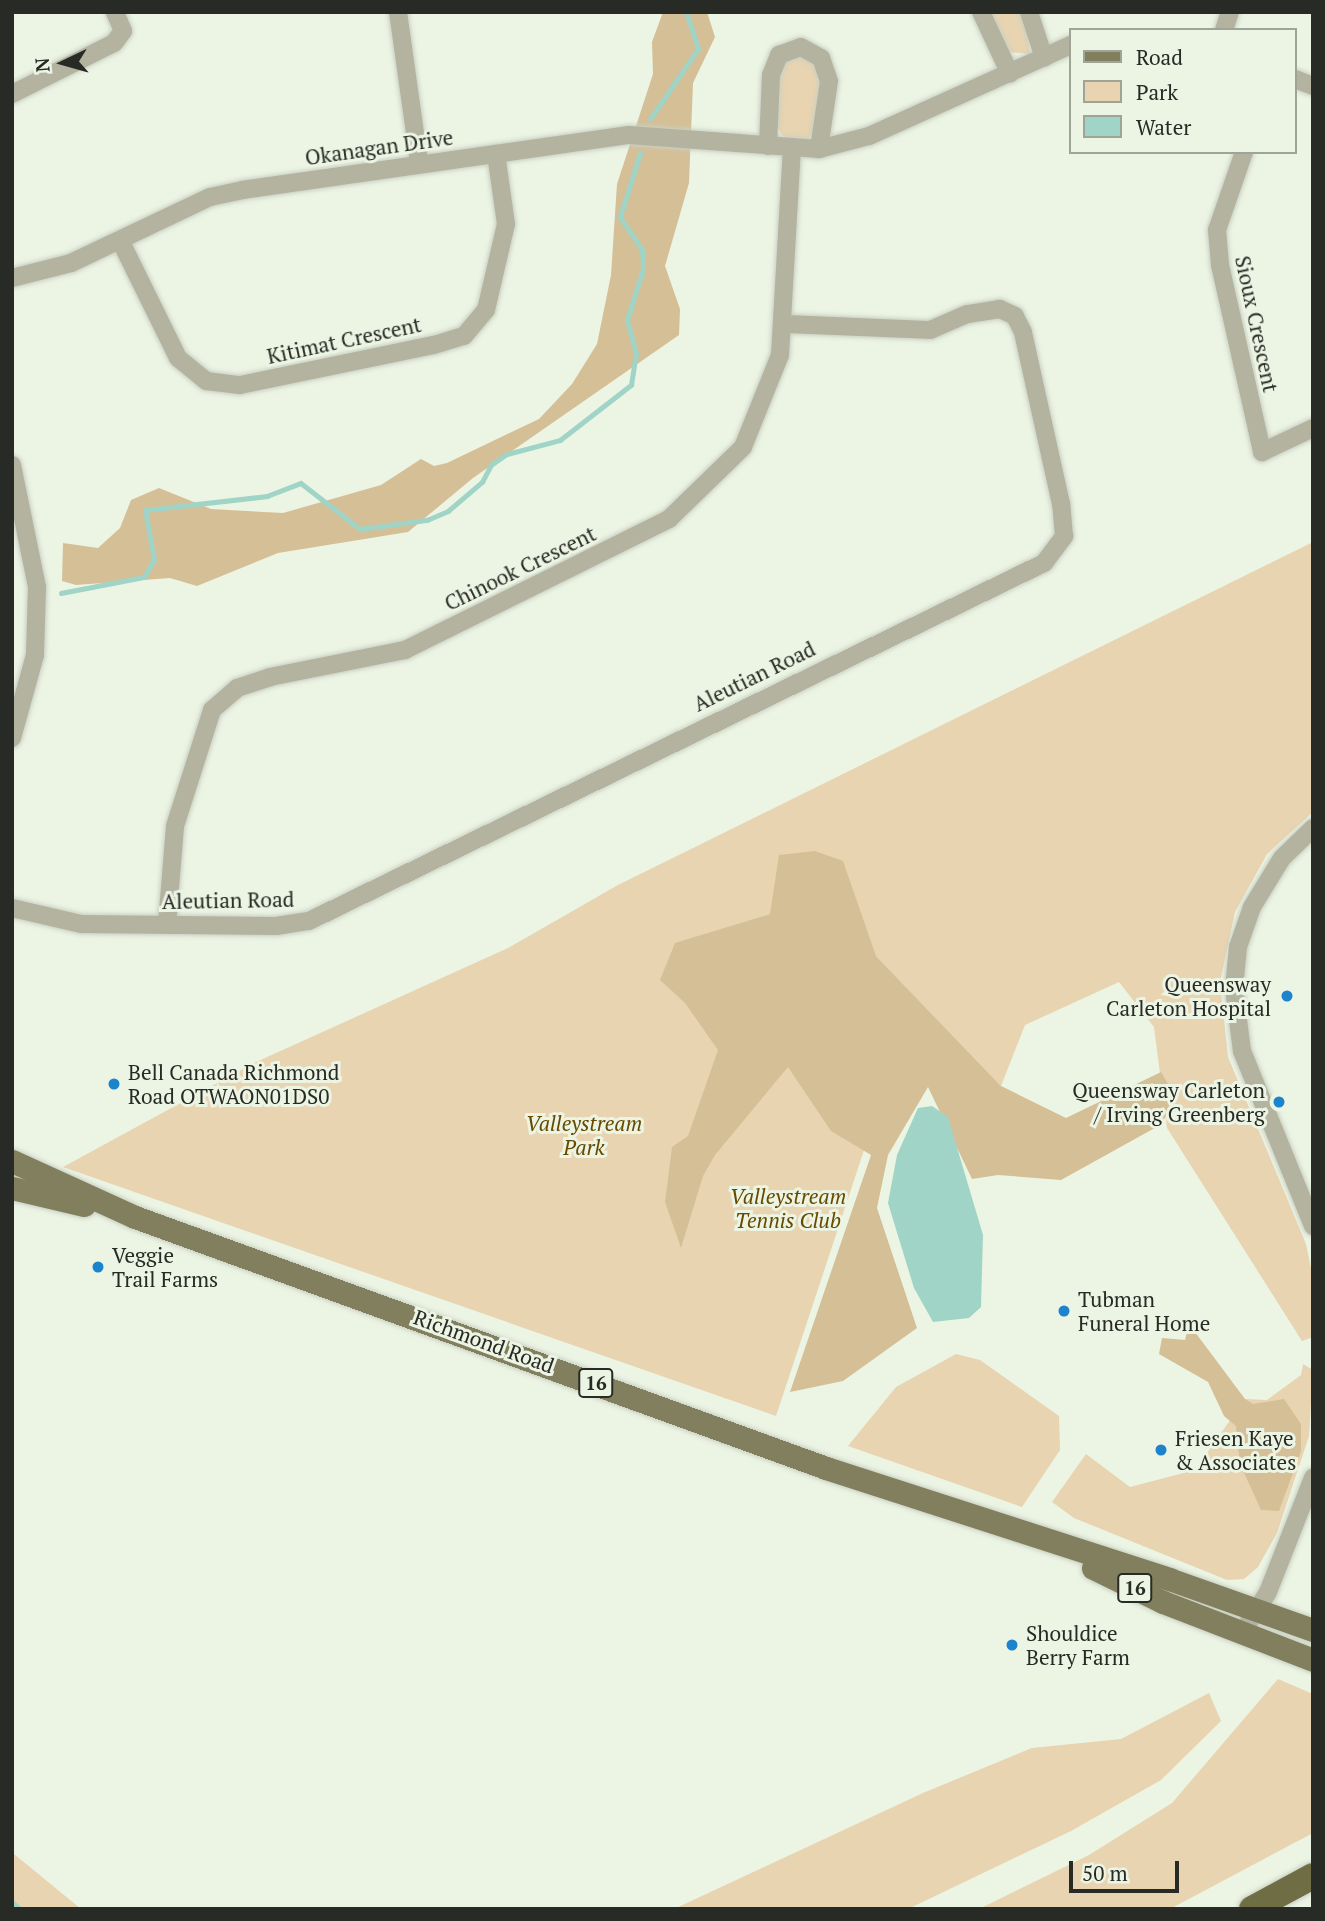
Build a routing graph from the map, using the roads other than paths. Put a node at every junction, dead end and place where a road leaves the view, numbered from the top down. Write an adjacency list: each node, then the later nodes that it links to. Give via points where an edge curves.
1 (115, 12): 8 (street, via 123,30 114,43)
2 (398, 12): 14 (street)
3 (981, 12): 7 (street)
4 (1029, 12): 6 (street)
5 (1070, 45): 6 (street, Okanagan Drive)
6 (1044, 58): 7 (street, Okanagan Drive)
7 (1010, 74): 11 (street, Okanagan Drive, via 869,136)
8 (12, 94)
9 (768, 146): 10 (street, Okanagan Drive); 11 (street, via 771,75 779,55 800,47 821,58 829,81); 12 (street, Okanagan Drive, via 629,135)
10 (792, 149): 11 (street, Okanagan Drive); 17 (street, Chinook Crescent)
11 (819, 149)
12 (496, 154): 14 (street, Okanagan Drive); 15 (street, Kitimat Crescent, via 506,224 486,310 464,336 434,345 240,385 206,381 178,358)
13 (1243, 154): 18 (street, Sioux Crescent, via 1217,230 1220,265 1262,452)
14 (419, 162): 15 (street, Okanagan Drive, via 210,197)
15 (121, 242): 16 (street, Okanagan Drive, via 71,263)
16 (12, 278)
17 (784, 324): 24 (street, Chinook Crescent, via 769,389 743,447 669,519 405,650 270,677 237,688 212,710 175,826); 24 (street, Aleutian Road, via 930,330 967,314 1000,309 1014,316 1024,332 1061,503 1064,536 1044,562 309,921 276,926)
18 (1313, 428)
19 (12, 465): 20 (street)
20 (20, 529): 21 (street, via 37,587 35,655)
21 (12, 737)
22 (1313, 828): 28 (street, via 1282,858 1252,907 1238,947 1234,988 1242,1051)
23 (12, 908): 24 (street, Aleutian Road, via 81,924)
24 (167, 924)
25 (12, 1161): 27 (main road, Richmond Road / 16)
26 (12, 1188): 27 (main road, Richmond Road / 16)
27 (135, 1217): 30 (main road, Richmond Road / 16, via 826,1468)
28 (1313, 1226)
29 (1313, 1478): 31 (street)
30 (1030, 1537): 31 (main road, Richmond Road / 16); 33 (main road, Richmond Road / 16, via 1163,1602)
31 (1259, 1610): 32 (main road, Richmond Road / 16); 33 (street)
32 (1313, 1630)
33 (1243, 1632): 34 (main road, Richmond Road / 16)
34 (1313, 1660)
35 (1313, 1876): 36 (highway)
36 (1255, 1907)

